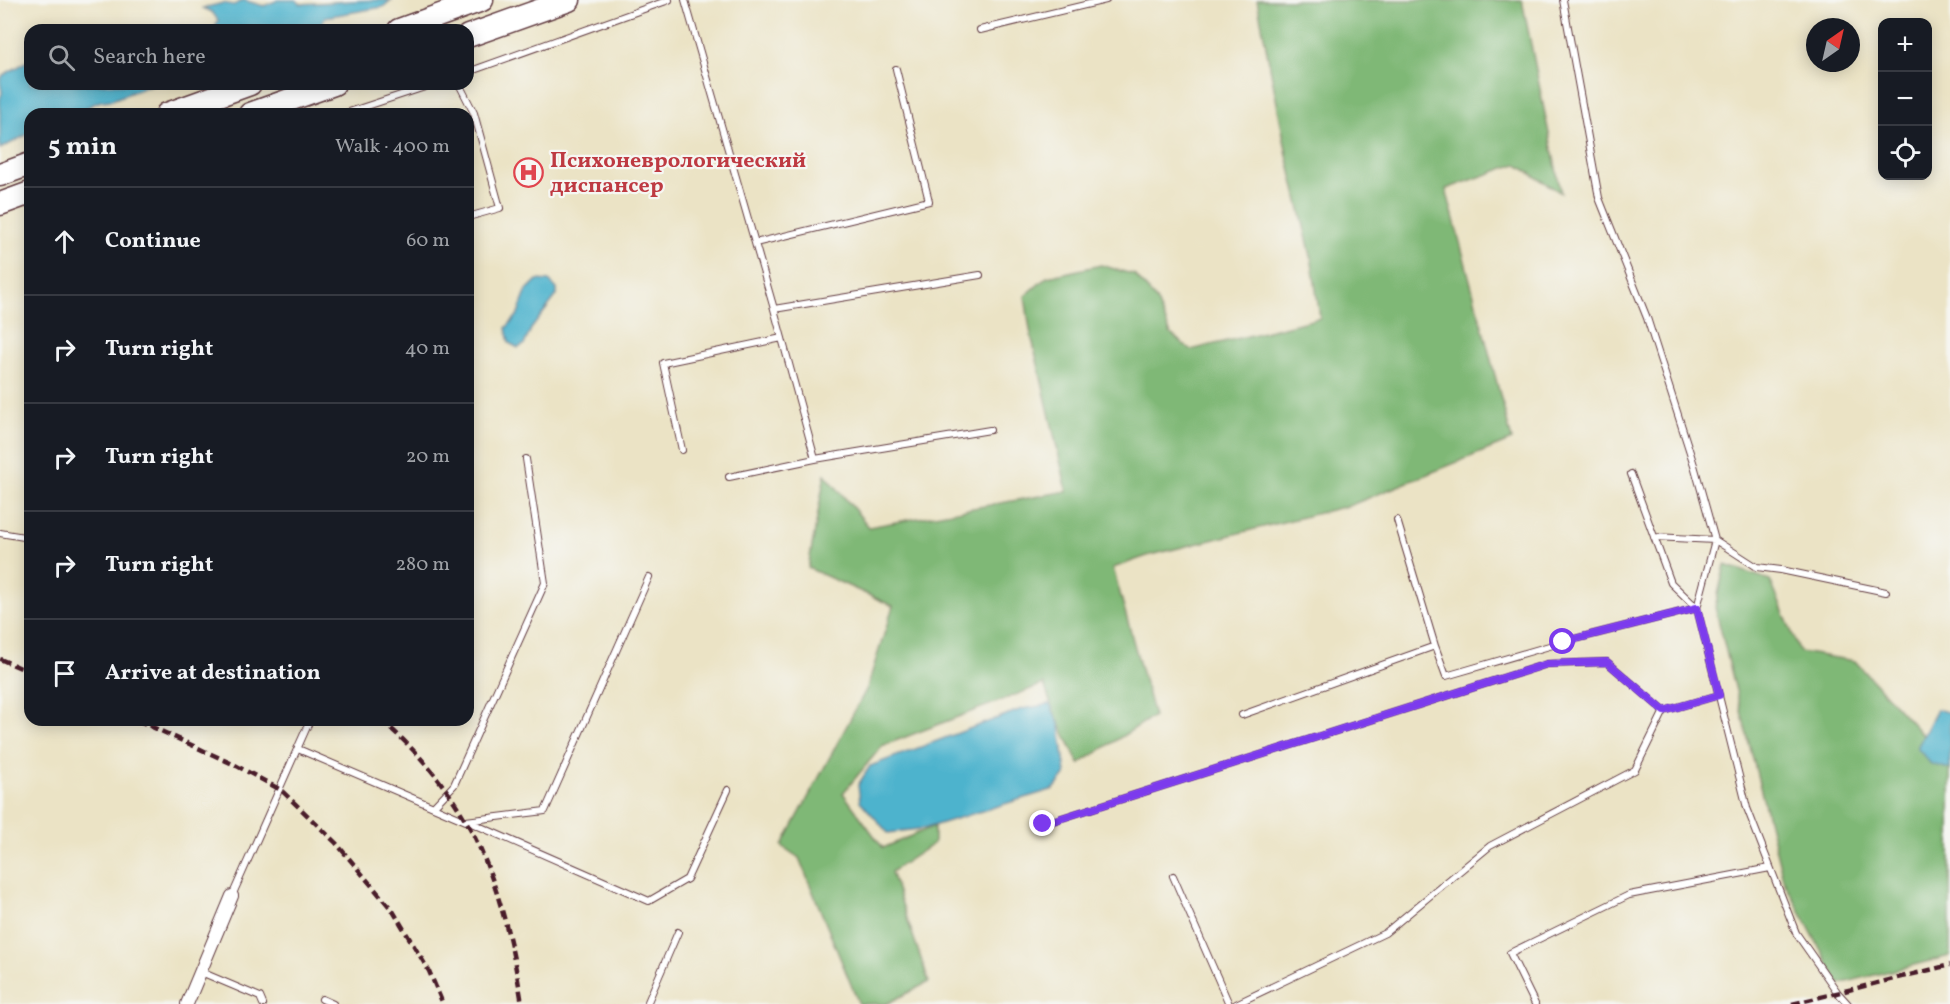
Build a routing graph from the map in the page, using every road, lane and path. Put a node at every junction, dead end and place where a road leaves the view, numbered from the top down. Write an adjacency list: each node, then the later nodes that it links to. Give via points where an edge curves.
1 (482, 0): 7 (highway)
2 (569, 0): 9 (highway)
3 (669, 0): 11 (lane)
4 (685, 0): 26 (lane)
5 (1106, 0): 8 (lane)
6 (1563, 0): 40 (lane, via 1599,198 1647,318)
7 (416, 24)
8 (980, 30)
9 (474, 34)
10 (896, 69): 26 (lane, via 929,201)
11 (474, 70)
12 (233, 90): 16 (highway)
13 (317, 90): 17 (highway)
14 (416, 90): 18 (lane)
15 (462, 90): 19 (lane)
16 (184, 108)
17 (267, 108)
18 (361, 108)
19 (471, 108)
20 (474, 113): 25 (lane, via 500,208)
21 (24, 166): 22 (highway)
22 (0, 175)
23 (24, 195): 24 (highway)
24 (0, 204)
25 (474, 215)
26 (755, 243): 28 (lane)
27 (980, 275): 28 (lane)
28 (774, 309): 29 (lane)
29 (782, 338): 31 (lane, via 663,363); 33 (lane)
30 (990, 430): 33 (lane)
31 (682, 450)
32 (526, 459): 51 (lane, via 545,583 453,785)
33 (814, 459): 35 (lane)
34 (1631, 474): 39 (lane)
35 (729, 477)
36 (1397, 520): 44 (lane)
37 (0, 533): 38 (lane)
38 (24, 537)
39 (1654, 537): 40 (lane); 43 (lane, via 1671,583)
40 (1714, 540): 42 (lane, via 1757,567); 43 (lane)
41 (649, 577): 52 (lane, via 545,811)
42 (1886, 592)
43 (1697, 608): 44 (lane, via 1446,676); 45 (lane)
44 (1435, 646): 47 (lane)
45 (1719, 695): 46 (lane); 54 (lane, via 1747,808)
46 (1664, 711): 53 (lane, via 1607,662 1547,664); 65 (lane, via 1635,770 1490,846 1385,933)
47 (1242, 715)
48 (308, 726): 49 (lane)
49 (298, 749): 51 (lane); 56 (lane)
50 (728, 790): 52 (lane, via 687,879 649,901)
51 (434, 806): 52 (lane)
52 (466, 820)
53 (1043, 824)
54 (1770, 868): 66 (lane, via 1629,895 1510,953); 67 (lane, via 1796,933)
55 (1173, 876): 64 (lane)
56 (232, 896): 58 (street)
57 (678, 932): 63 (lane)
58 (201, 972): 60 (street); 61 (lane, via 260,998)
59 (322, 999): 62 (lane)
60 (187, 1004)
61 (263, 1004)
62 (333, 1004)
63 (648, 1004)
64 (1229, 1004)
65 (1236, 1004)
66 (1535, 1004)
67 (1848, 1004)

